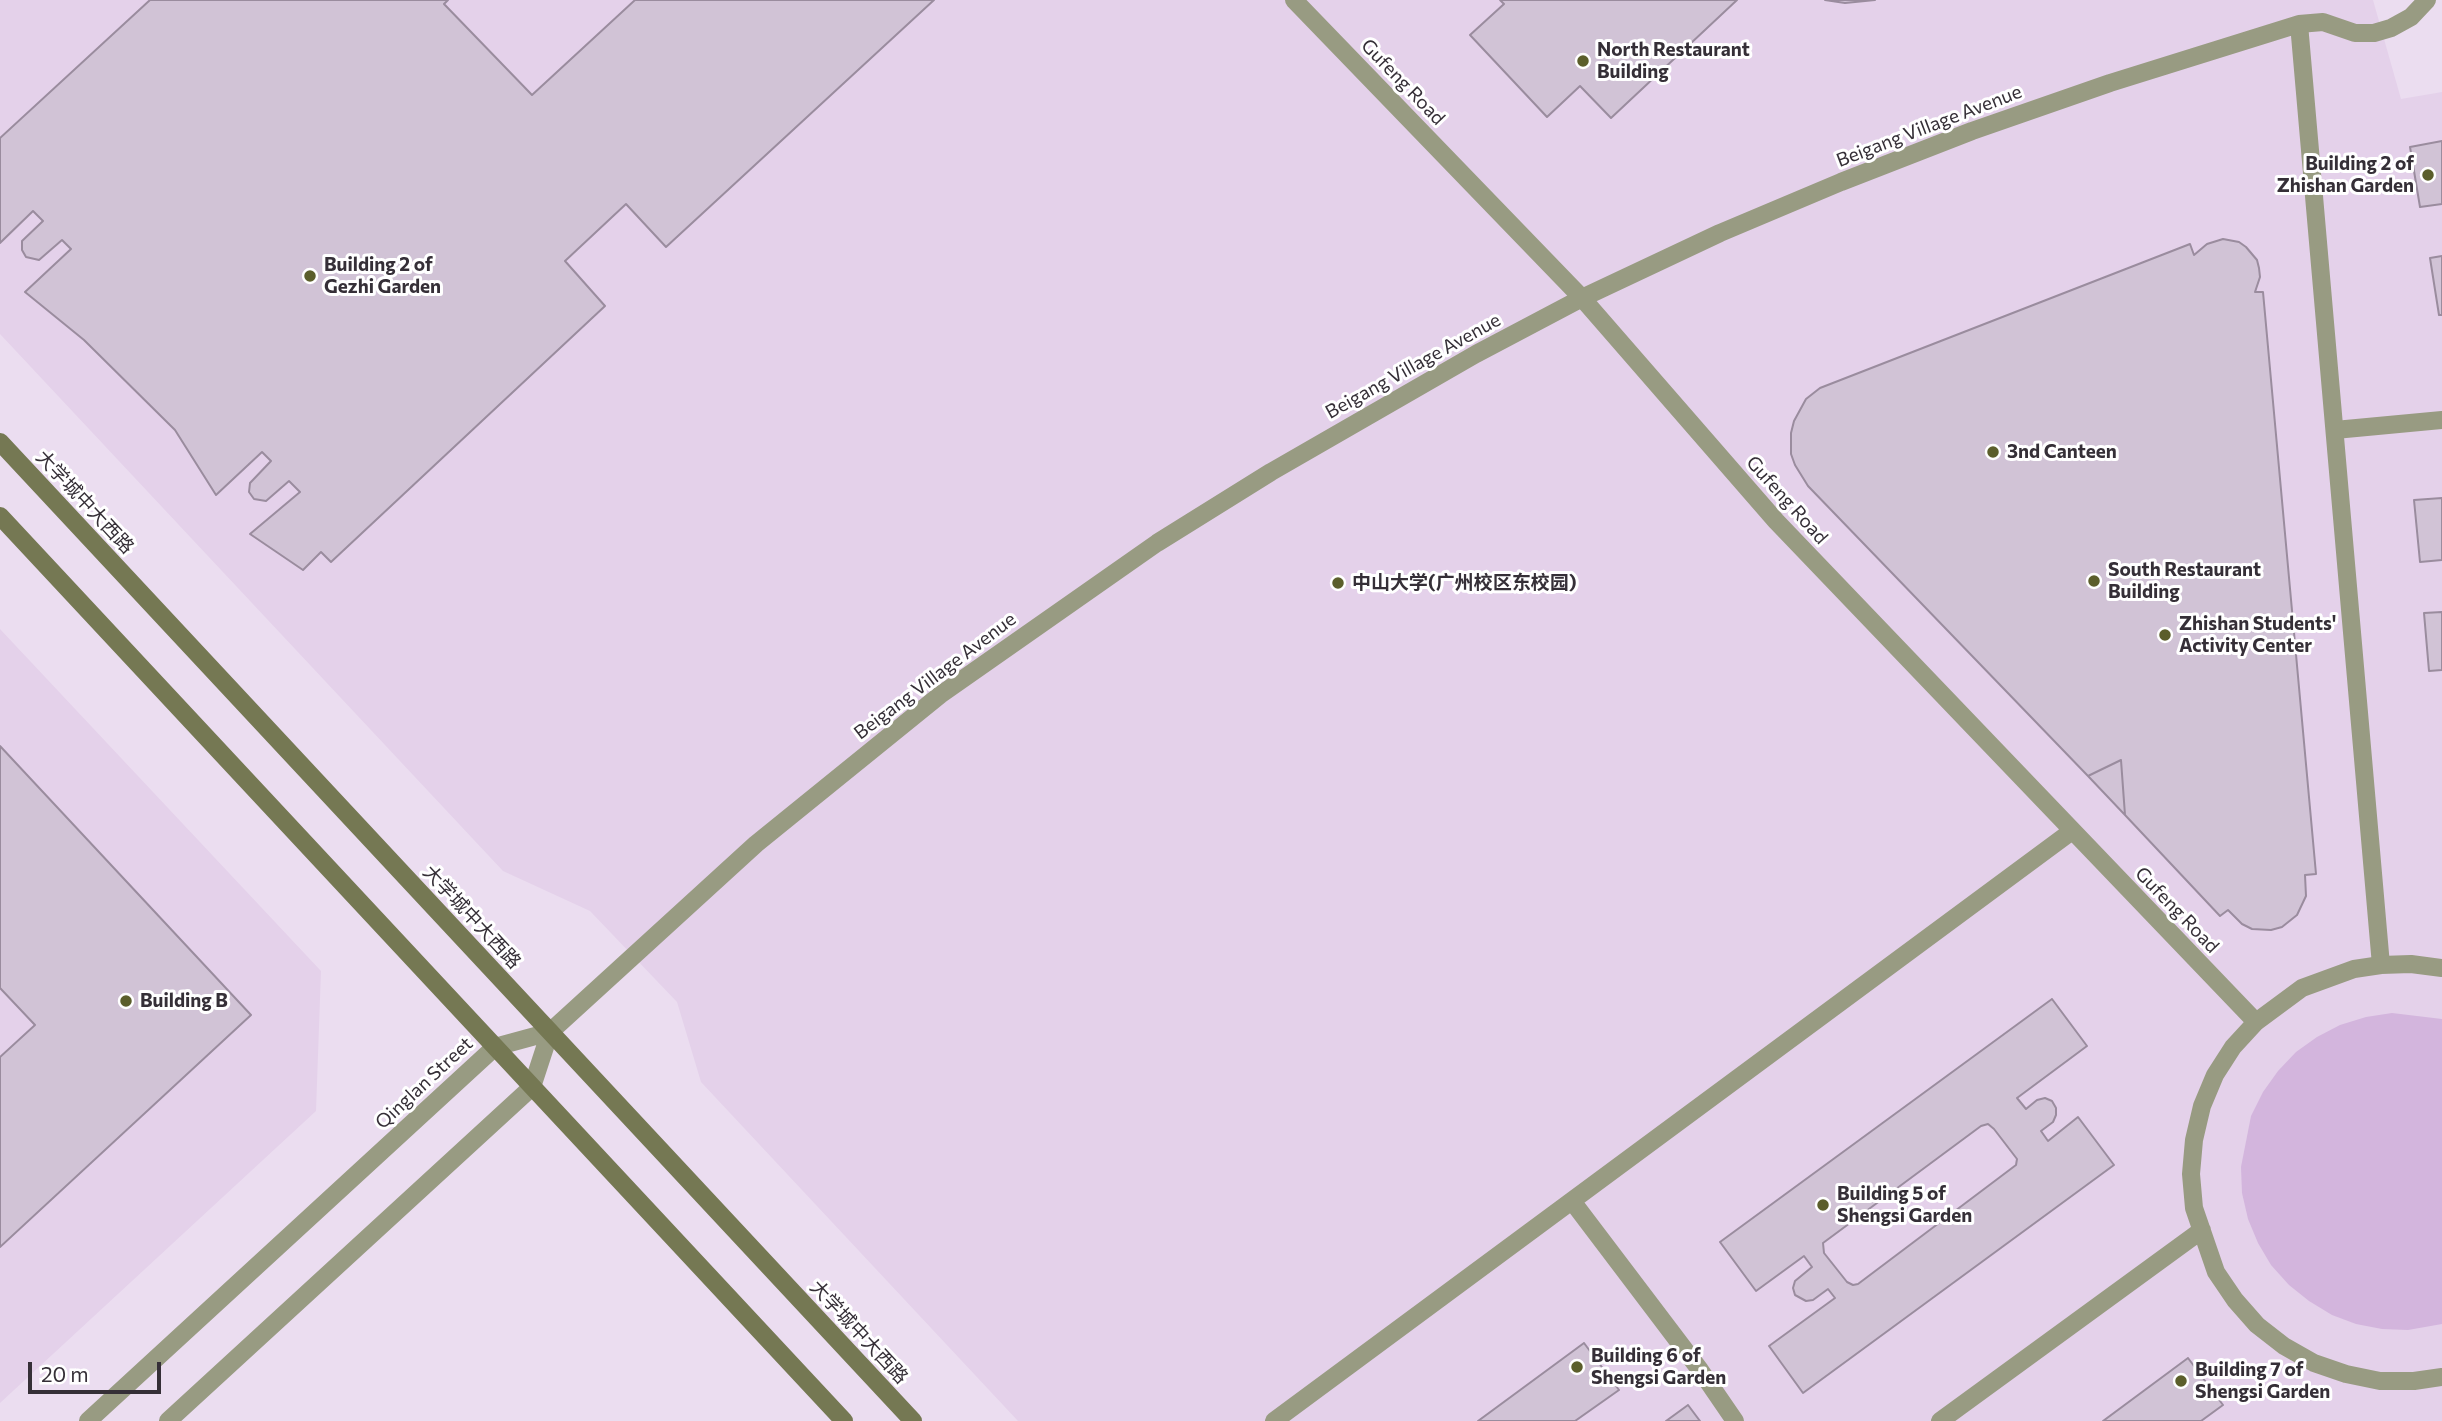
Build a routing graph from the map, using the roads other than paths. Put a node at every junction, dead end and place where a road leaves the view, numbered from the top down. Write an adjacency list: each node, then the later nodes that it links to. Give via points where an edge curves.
1 (1294, 0): 4 (street, Gufeng Road)
2 (2427, 0): 3 (street, Beigang Village Avenue, via 2412,17 2374,33 2356,33 2323,22)
3 (2300, 24): 4 (street, Beigang Village Avenue, via 1972,131 1720,233); 6 (street)
4 (1582, 298): 9 (street, Gufeng Road, via 1776,521); 13 (street, Beigang Village Avenue, via 1271,472 1157,542 1034,627 940,695 756,844)
5 (2442, 420): 6 (street)
6 (2335, 430): 10 (street)
7 (0, 442): 13 (main road, 大学城中大西路)
8 (0, 516): 14 (main road)
9 (2072, 831): 12 (street, Gufeng Road); 16 (street)
10 (2381, 965): 11 (street); 12 (street, via 2302,988)
11 (2442, 968)
12 (2256, 1021): 17 (street, via 2215,1075 2202,1107 2191,1174 2194,1208)
13 (550, 1032): 14 (street, Qinglan Street); 15 (street); 22 (main road, 大学城中大西路)
14 (495, 1047): 15 (main road); 19 (street, Qinglan Street)
15 (532, 1087): 20 (street); 21 (main road)
16 (1572, 1201): 23 (street); 24 (street)
17 (2202, 1230): 18 (street, via 2216,1272 2235,1300 2284,1346 2314,1363 2380,1381); 25 (street)
18 (2442, 1377)
19 (88, 1421)
20 (168, 1421)
21 (844, 1421)
22 (913, 1421)
23 (1274, 1421)
24 (1735, 1421)
25 (1940, 1421)

